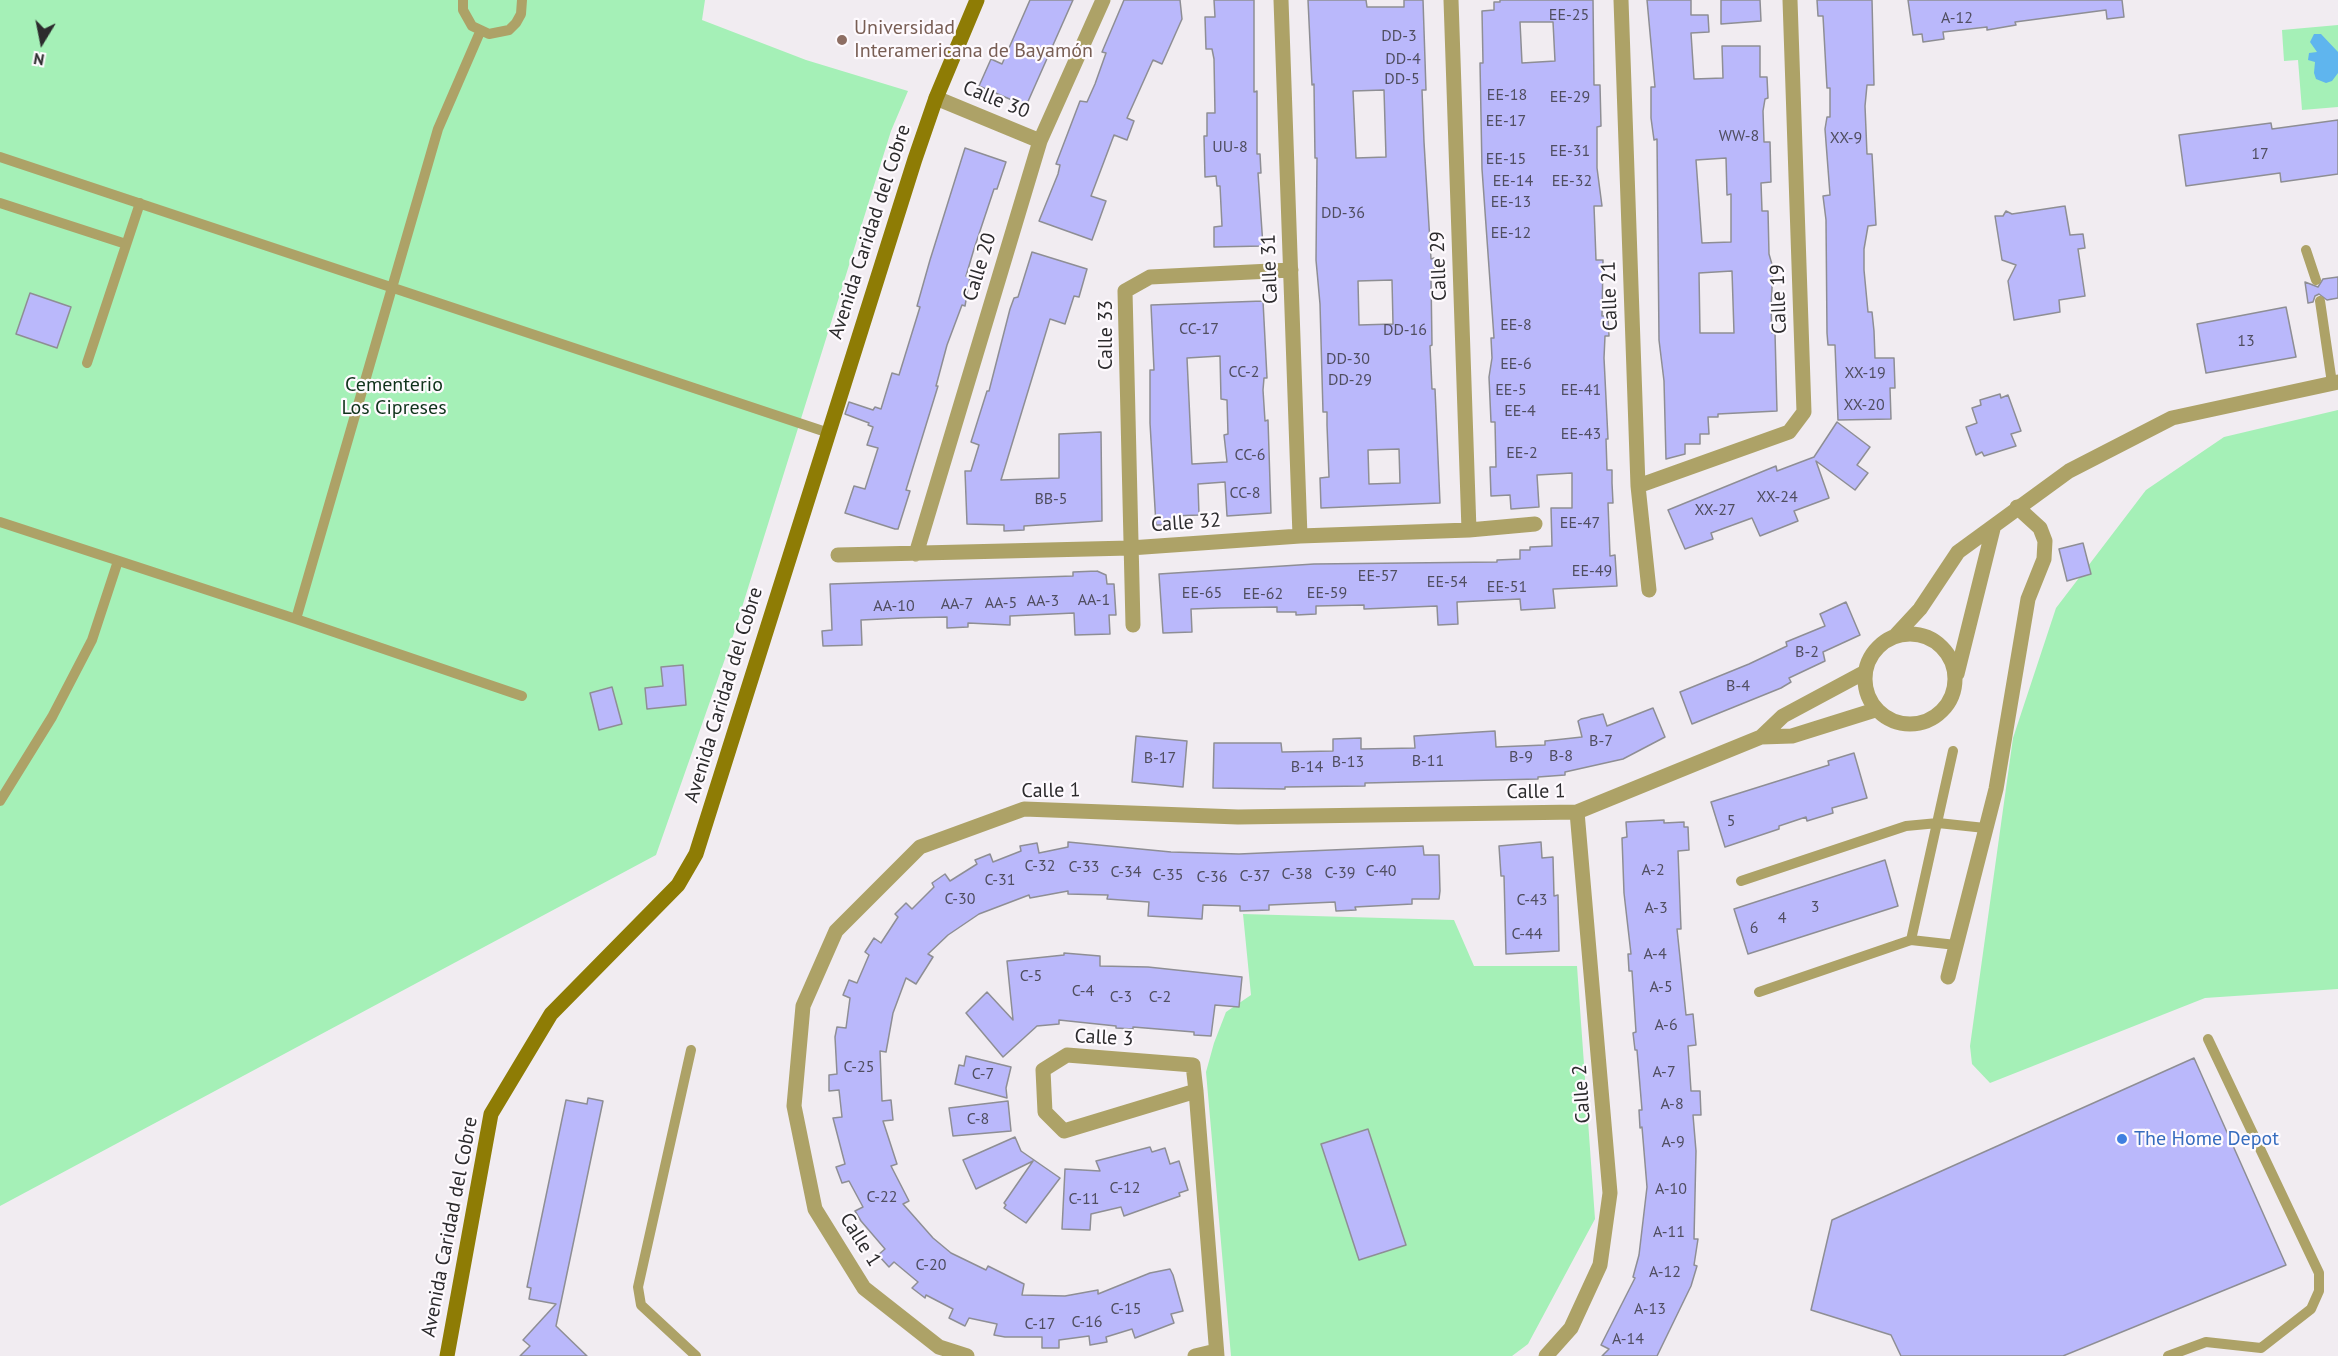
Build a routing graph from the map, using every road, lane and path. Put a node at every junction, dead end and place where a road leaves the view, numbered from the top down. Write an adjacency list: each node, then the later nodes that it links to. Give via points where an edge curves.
1 (463, 0): 9 (lane, via 466,19)
2 (522, 0): 9 (lane, via 521,14 509,30)
3 (977, 0): 10 (street, Avenida Caridad del Cobre)
4 (1103, 0): 11 (street, Calle 20)
5 (1281, 0): 17 (street, Calle 31)
6 (1451, 0): 29 (street, Calle 29)
7 (1621, 0): 24 (street, Calle 21)
8 (1790, 0): 24 (street, Calle 19, via 1804,412 1789,432)
9 (480, 32): 19 (lane, via 438,129)
10 (936, 98): 11 (street, Calle 30); 23 (street, Avenida Caridad del Cobre)
11 (1040, 141): 32 (street, Calle 20)
12 (0, 157): 14 (lane)
13 (0, 203): 15 (lane)
14 (140, 203): 15 (lane); 19 (lane)
15 (126, 244): 21 (lane)
16 (2306, 250): 18 (lane)
17 (1291, 270): 30 (street, Calle 31); 31 (street, Calle 33, via 1150,277 1125,291)
18 (2316, 280)
19 (393, 288): 23 (lane); 36 (lane)
20 (2320, 301): 22 (lane)
21 (87, 363)
22 (2335, 383): 25 (street, via 2172,418 2069,471)
23 (829, 433): 59 (street, Avenida Caridad del Cobre, via 696,854 678,885 550,1014 492,1114)
24 (1638, 486): 35 (street, Calle 21)
25 (2017, 507): 28 (street); 48 (street, via 2040,528 2045,541 2044,560 2028,599 1996,789)
26 (0, 522): 34 (lane)
27 (1535, 524): 29 (street, Calle 32)
28 (1994, 529): 38 (street, via 1958,552 1920,609); 40 (street)
29 (1469, 530): 30 (street, Calle 32)
30 (1300, 536): 31 (street, Calle 32)
31 (1130, 548): 32 (street, Calle 32); 37 (street)
32 (916, 554): 33 (street, Calle 32)
33 (838, 555)
34 (118, 561): 36 (lane); 45 (lane, via 92,640 52,717)
35 (1649, 590)
36 (296, 619): 41 (lane)
37 (1133, 625)
38 (1895, 636): 39 (street, via 1880,645); 40 (street, via 1927,637 1941,645 1952,660)
39 (1865, 672): 42 (street, via 1866,694); 43 (street, Calle 1, via 1783,716)
40 (1956, 679): 42 (street, via 1952,697 1942,712 1926,722 1908,725 1890,721)
41 (522, 696)
42 (1875, 710): 43 (street, Calle 1, via 1792,736)
43 (1761, 737): 46 (street, Calle 1)
44 (1953, 751): 47 (lane)
45 (0, 801)
46 (1577, 812): 61 (street, Calle 1, via 1238,817 1024,809 920,847 836,930 803,1006 794,1106 815,1209 864,1287 939,1347); 63 (street, Calle 2, via 1610,1193 1600,1264 1571,1328)
47 (1938, 823): 48 (lane); 49 (lane, via 1906,826); 50 (lane)
48 (1984, 828): 51 (street)
49 (1741, 881)
50 (1911, 940): 51 (lane); 53 (lane)
51 (1956, 945): 52 (street)
52 (1948, 977)
53 (1759, 992)
54 (2208, 1039): 57 (lane, via 2319,1274 2319,1292 2312,1309)
55 (691, 1050): 60 (lane, via 638,1287 641,1305)
56 (1196, 1091): 56 (street, Calle 3, via 1193,1065 1067,1055 1043,1070 1045,1112 1064,1131); 58 (street)
57 (2263, 1352): 64 (lane, via 2206,1342)
58 (1216, 1354): 62 (street)
59 (447, 1356)
60 (696, 1356)
61 (966, 1356)
62 (1196, 1356)
63 (1546, 1356)
64 (2168, 1356)

